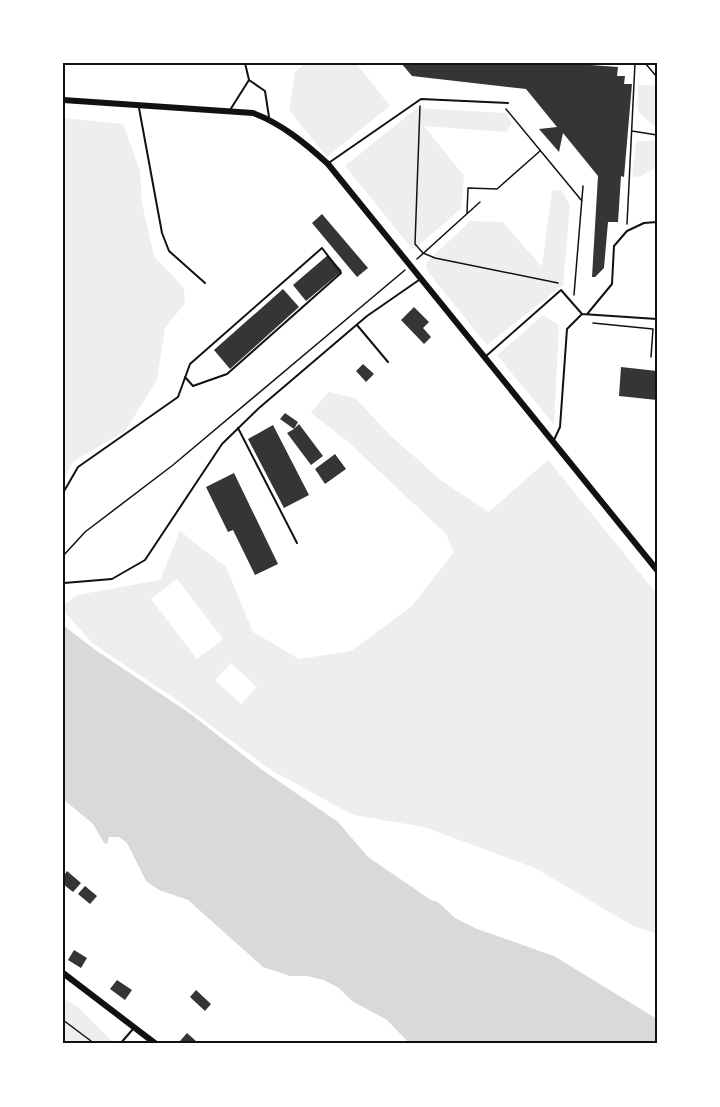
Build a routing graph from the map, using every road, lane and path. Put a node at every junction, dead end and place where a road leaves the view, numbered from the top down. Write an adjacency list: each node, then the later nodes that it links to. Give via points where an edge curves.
1 (245, 63): 5 (lane)
2 (635, 63): 13 (path)
3 (645, 63): 4 (path)
4 (657, 77)
5 (249, 80): 11 (lane); 12 (lane, via 265,91)
6 (421, 99): 8 (lane); 16 (lane); 23 (path, via 415,244)
7 (63, 100): 10 (street)
8 (501, 103): 9 (lane); 15 (path)
9 (508, 103)
10 (138, 105): 11 (street); 26 (lane, via 168,251)
11 (231, 110): 12 (street)
12 (270, 119): 16 (street)
13 (632, 132): 14 (path); 22 (path)
14 (657, 135)
15 (540, 151): 18 (path); 20 (path, via 497,189 468,188)
16 (328, 164): 24 (street)
17 (583, 186): 18 (path)
18 (582, 201): 27 (path)
19 (480, 202): 20 (path)
20 (467, 213): 23 (path)
21 (657, 222): 22 (lane)
22 (627, 231): 28 (lane, via 614,246 612,284)
23 (423, 253): 24 (path)
24 (411, 265): 25 (street); 39 (path, via 173,465 86,532)
25 (422, 279): 31 (lane); 32 (street)
26 (205, 283)
27 (573, 299)
28 (588, 313): 29 (lane); 30 (lane)
29 (582, 314): 32 (lane, via 561,290); 36 (lane, via 567,329 560,427)
30 (657, 319)
31 (357, 325): 33 (lane); 35 (lane)
32 (485, 357): 36 (street)
33 (388, 362)
34 (185, 377): 34 (lane, via 190,364 322,248 340,273 227,374 193,386); 37 (lane, via 178,397 78,466)
35 (238, 428): 38 (lane); 41 (lane, via 222,444 145,560 112,579)
36 (554, 441): 40 (street)
37 (63, 494)
38 (297, 543)
39 (63, 556)
40 (657, 570)
41 (64, 583)
42 (63, 973): 44 (street)
43 (63, 1020): 45 (path)
44 (135, 1027): 46 (lane); 47 (street)
45 (95, 1044)
46 (120, 1044)
47 (156, 1044)

